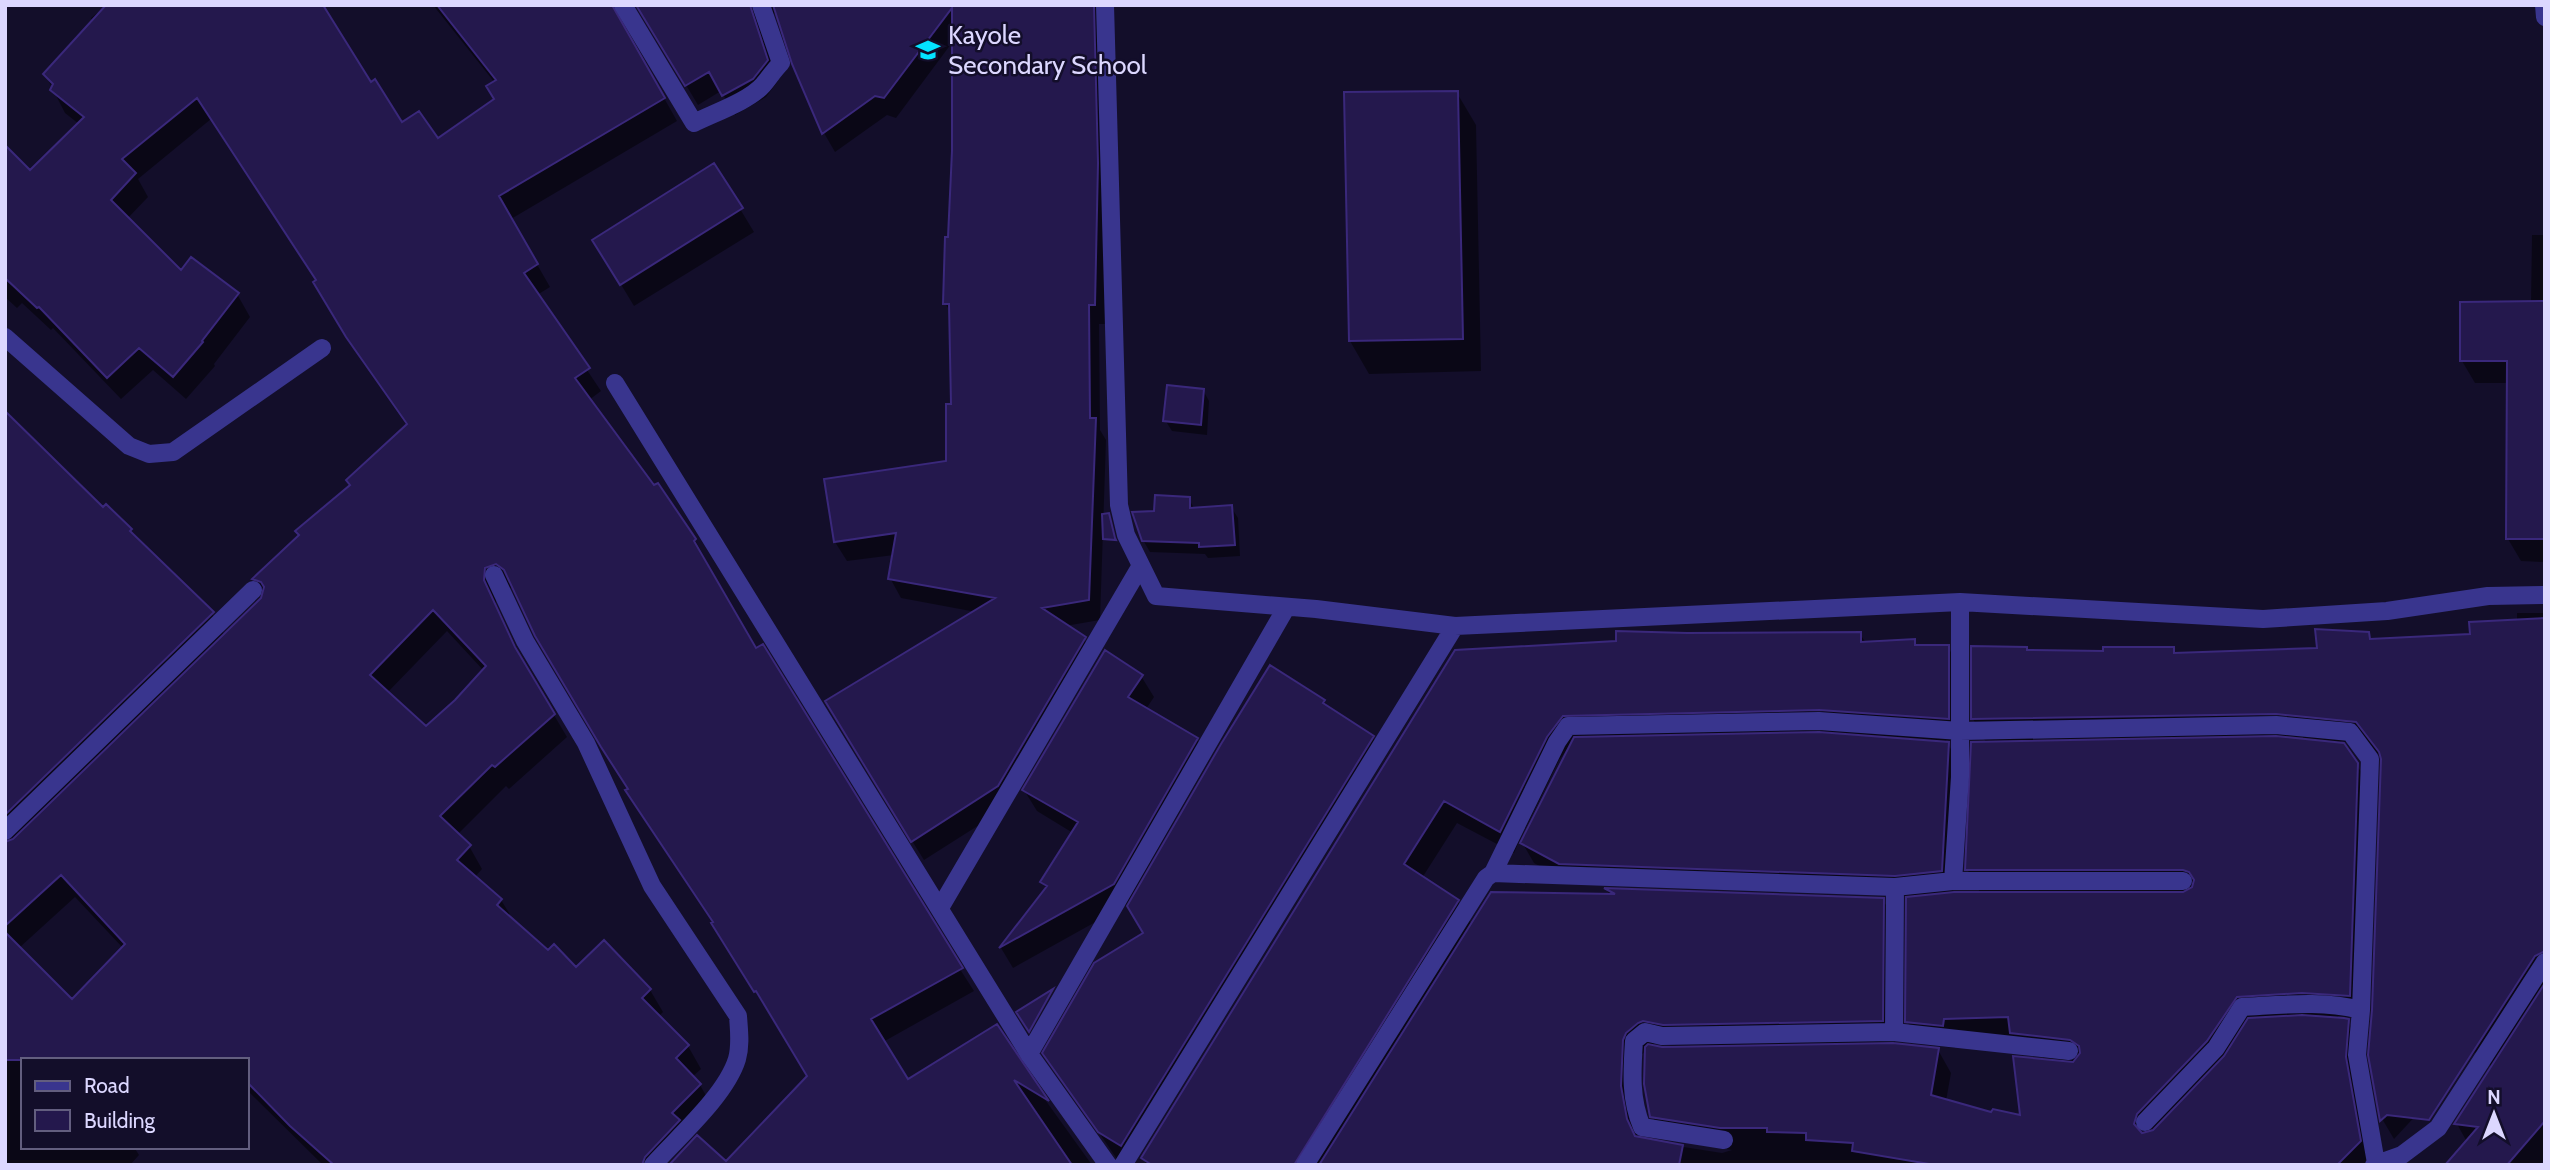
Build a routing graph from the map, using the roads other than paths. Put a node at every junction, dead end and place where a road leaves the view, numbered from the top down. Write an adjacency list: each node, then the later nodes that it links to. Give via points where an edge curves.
1 (623, 5): 2 (street, via 694,123 749,95 781,63)
2 (761, 5)
3 (1105, 5): 9 (street, via 1119,505)
4 (2543, 5): 5 (street)
5 (2545, 17)
6 (5, 337): 7 (street, via 129,446 149,454 173,452)
7 (323, 348)
8 (615, 383): 22 (street)
9 (1140, 566): 14 (street, via 1156,596); 22 (street)
10 (494, 575): 32 (street, via 525,641 586,743 652,886 737,1016 740,1038 727,1083)
11 (253, 590): 17 (street)
12 (2545, 595): 13 (street, via 2488,596 2387,611 2263,619)
13 (1960, 602): 15 (street); 16 (street)
14 (1286, 608): 15 (street); 27 (street)
15 (1455, 626): 34 (street)
16 (1960, 731): 18 (street, via 1819,721 1568,726); 19 (street); 24 (street, via 2276,725 2350,732 2370,759)
17 (5, 831)
18 (1493, 873): 21 (street); 35 (street)
19 (1953, 881): 20 (street); 21 (street)
20 (2183, 881)
21 (1895, 887): 25 (street)
22 (940, 908): 27 (street)
23 (2545, 962): 30 (street, via 2438,1128)
24 (2361, 1010): 28 (street, via 2320,1003 2242,1007 2216,1048); 31 (street, via 2357,1055)
25 (1894, 1032): 26 (street); 29 (street, via 1662,1036 1645,1032 1634,1041 1631,1077 1642,1127)
26 (2069, 1051)
27 (1029, 1054): 33 (street)
28 (2145, 1122)
29 (1724, 1140)
30 (2407, 1160): 31 (street)
31 (2375, 1164)
32 (653, 1165)
33 (1108, 1165)
34 (1123, 1165)
35 (1305, 1165)

